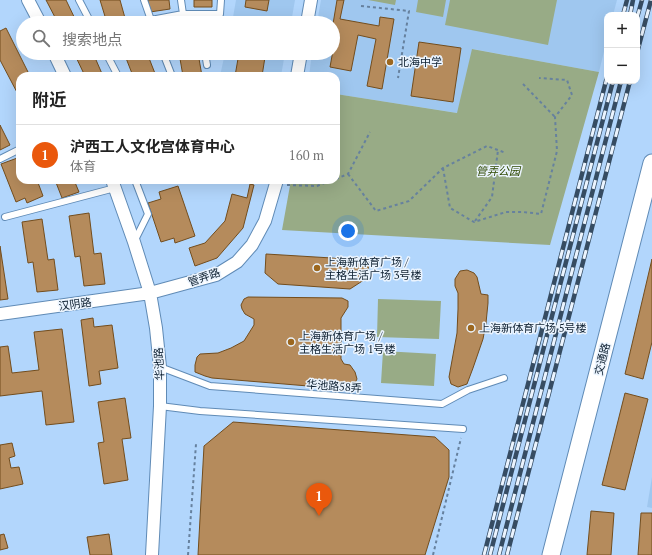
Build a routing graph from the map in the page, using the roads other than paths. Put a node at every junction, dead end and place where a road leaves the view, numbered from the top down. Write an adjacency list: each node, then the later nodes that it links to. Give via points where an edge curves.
1 (28, 0): 9 (street)
2 (79, 0): 10 (lane)
3 (144, 0): 11 (lane)
4 (181, 0): 7 (lane)
5 (221, 0): 8 (lane, via 220,14)
6 (311, 0): 13 (street)
7 (183, 14): 8 (lane); 12 (lane)
8 (198, 14)
9 (36, 16)
10 (87, 16)
11 (150, 16)
12 (175, 16)
13 (308, 16)
14 (57, 60): 20 (street)
15 (110, 60): 21 (lane)
16 (166, 60): 22 (lane)
17 (206, 60): 19 (lane)
18 (300, 60): 23 (street)
19 (207, 65)
20 (63, 72)
21 (116, 72)
22 (170, 72)
23 (298, 72)
24 (16, 151): 25 (lane)
25 (0, 159)
26 (652, 163): 39 (main road, 交通路)
27 (114, 184): 30 (lane); 31 (street, 华池路)
28 (137, 184): 31 (lane, via 148,214)
29 (275, 184): 32 (street, 管弄路, via 265,221 252,245 237,262 216,275)
30 (5, 217)
31 (134, 242): 32 (street, 华池路)
32 (150, 294): 33 (street, 汉阴路); 34 (street, 华池路)
33 (0, 314)
34 (160, 367): 35 (lane, 华池路58弄, via 210,386 442,404 468,390); 36 (street, 华池路)
35 (504, 378)
36 (160, 406): 37 (lane); 38 (street, 华池路)
37 (463, 429)
38 (152, 555)
39 (551, 555)

